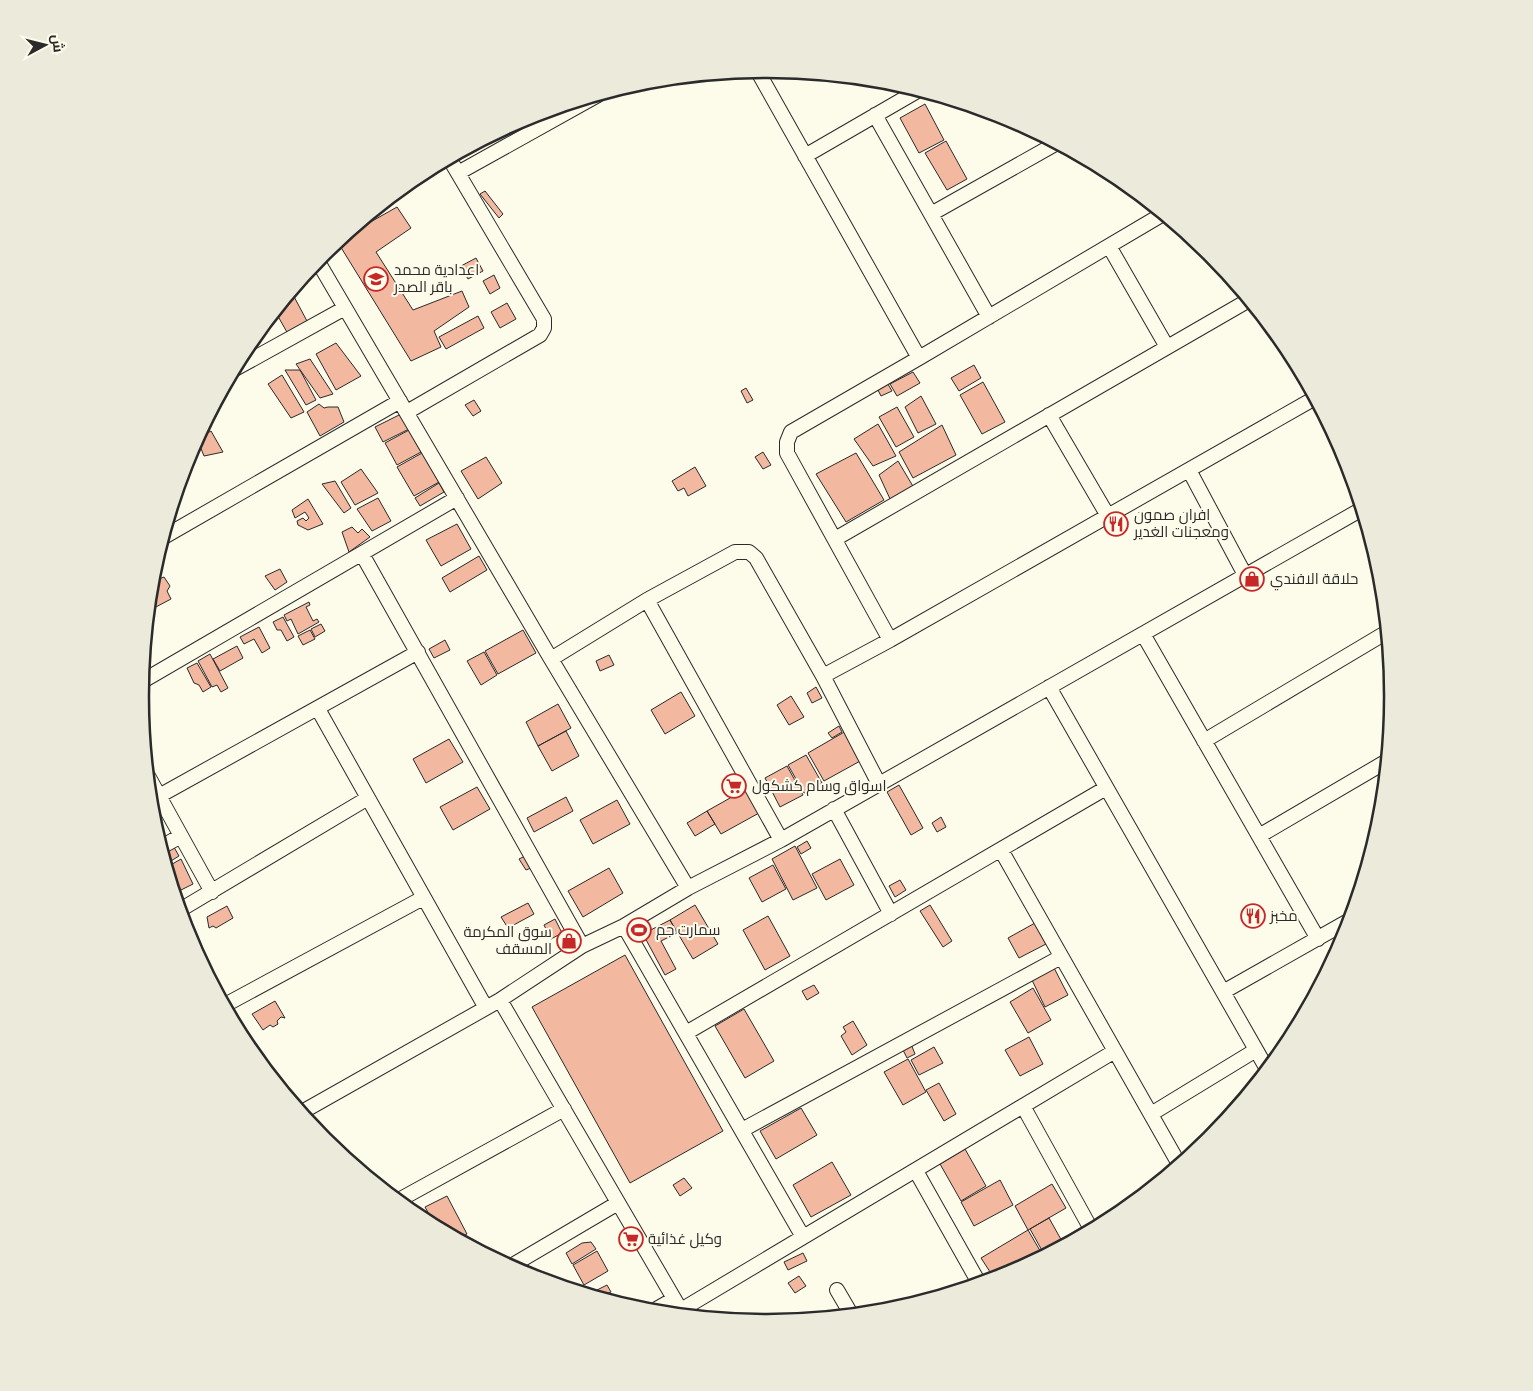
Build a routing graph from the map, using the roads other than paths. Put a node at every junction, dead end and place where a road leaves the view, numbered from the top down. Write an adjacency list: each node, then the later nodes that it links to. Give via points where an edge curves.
1 (762, 78): 6 (street)
2 (910, 95): 4 (street)
3 (574, 108): 8 (street)
4 (875, 114): 6 (street); 9 (street)
5 (1051, 147): 9 (street)
6 (805, 156): 17 (street)
7 (452, 163): 8 (street)
8 (458, 173): 20 (street, via 544,319 544,328 540,335)
9 (931, 214): 15 (street)
10 (1158, 217): 11 (street)
11 (1109, 246): 15 (street); 16 (street)
12 (322, 268): 14 (street)
13 (1244, 303): 16 (street)
14 (346, 308): 18 (street); 20 (street)
15 (989, 317): 17 (street)
16 (1167, 347): 21 (street)
17 (919, 358): 27 (street, via 791,432 787,453)
18 (246, 363)
19 (1310, 401): 22 (street)
20 (403, 406): 23 (street); 26 (street)
21 (1049, 415): 25 (street); 27 (street)
22 (1189, 470): 25 (street); 29 (street)
23 (457, 498): 28 (street); 35 (street)
24 (1356, 512): 29 (street)
25 (1108, 516): 33 (street)
26 (171, 533)
27 (835, 539): 33 (street)
28 (362, 554): 34 (street); 37 (street)
29 (1245, 575): 31 (street)
30 (647, 600): 35 (street); 36 (street, via 735,552 749,552 756,558); 50 (street)
31 (1142, 634): 38 (street); 40 (street)
32 (1381, 636): 40 (street)
33 (890, 640): 36 (street)
34 (418, 652): 39 (street); 61 (street)
35 (551, 659): 53 (street)
36 (823, 676): 42 (street)
37 (149, 677)
38 (1049, 687): 42 (street); 43 (street)
39 (318, 709): 45 (street); 46 (street)
40 (1204, 740): 49 (street)
41 (1380, 766): 49 (street)
42 (879, 784): 47 (street)
43 (1106, 788): 52 (street); 63 (street)
44 (156, 791): 45 (street)
45 (159, 796): 48 (street)
46 (368, 798): 54 (street); 55 (street)
47 (834, 810): 50 (street); 57 (street)
48 (181, 836): 51 (street); 54 (street)
49 (1259, 836): 60 (street)
50 (780, 840): 53 (street)
51 (167, 844)
52 (1001, 850): 57 (street); 62 (street)
53 (688, 888): 58 (street)
54 (212, 892): 56 (street)
55 (423, 898): 65 (street); 66 (street)
56 (186, 907)
57 (891, 914): 67 (street)
58 (624, 926): 61 (street); 67 (street)
59 (1339, 926): 60 (street)
60 (1318, 939): 63 (street)
61 (582, 946): 64 (street)
62 (1061, 956): 69 (street); 75 (street)
63 (1223, 992): 68 (street)
64 (500, 1000): 66 (street); 73 (street)
65 (230, 1002)
66 (486, 1008): 72 (street)
67 (686, 1033): 75 (street)
68 (1256, 1050): 70 (street); 74 (street)
69 (1115, 1051): 71 (street); 74 (street)
70 (1263, 1063)
71 (1023, 1106): 77 (street); 80 (street)
72 (308, 1109)
73 (564, 1109): 78 (street); 79 (street)
74 (1151, 1114): 76 (street)
75 (742, 1130): 81 (street)
76 (1176, 1158)
77 (916, 1171): 81 (street); 83 (street)
78 (405, 1196)
79 (618, 1203): 82 (street); 85 (street)
80 (1088, 1223)
81 (803, 1237): 86 (street)
82 (520, 1261)
83 (976, 1277)
84 (837, 1290): 87 (street)
85 (678, 1307)
86 (680, 1307)
87 (847, 1308)

